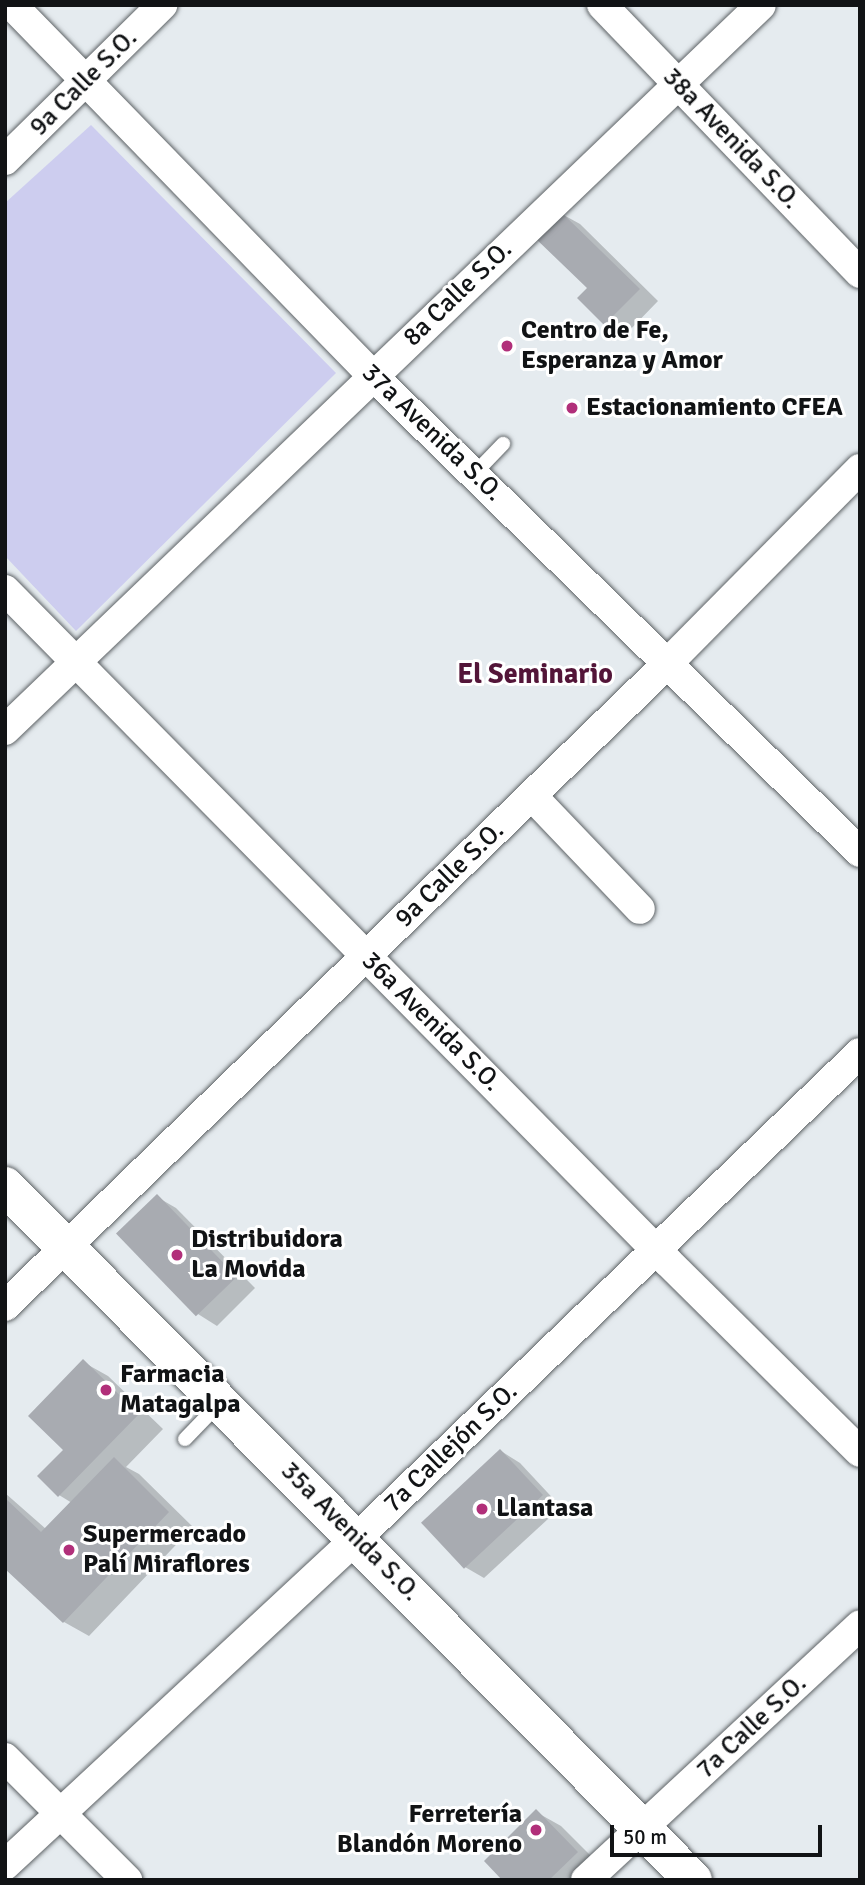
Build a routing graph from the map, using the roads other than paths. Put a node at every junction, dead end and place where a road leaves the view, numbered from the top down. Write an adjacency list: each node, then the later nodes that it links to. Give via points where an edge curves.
1 (12, 5): 5 (street, 37a Avenida S.O.)
2 (162, 5): 5 (street, 9a Calle S.O.)
3 (602, 5): 6 (street, 38a Avenida S.O.)
4 (761, 5): 6 (street, 8a Calle S.O.)
5 (87, 82): 7 (street, 9a Calle S.O.); 9 (street, 37a Avenida S.O.)
6 (679, 85): 8 (street, 38a Avenida S.O.); 9 (street, 8a Calle S.O.)
7 (5, 159)
8 (860, 273)
9 (373, 376): 12 (street, 37a Avenida S.O.); 14 (street, 8a Calle S.O.)
10 (503, 444): 12 (lane)
11 (860, 469): 15 (street, 9a Calle S.O.)
12 (474, 474): 15 (street, 37a Avenida S.O.)
13 (5, 590): 14 (street, 36a Avenida S.O.)
14 (75, 662): 16 (street, 8a Calle S.O.); 20 (street, 36a Avenida S.O.)
15 (668, 663): 17 (street, 9a Calle S.O.); 18 (street, 37a Avenida S.O.)
16 (5, 730)
17 (532, 796): 19 (street); 20 (street, 9a Calle S.O.)
18 (860, 852)
19 (640, 909)
20 (366, 957): 23 (street, 9a Calle S.O.); 24 (street, 36a Avenida S.O.)
21 (860, 1054): 24 (street, 7a Callejón S.O.)
22 (5, 1186): 23 (main road, 35a Avenida S.O.)
23 (66, 1247): 25 (street, 9a Calle S.O.); 26 (main road, 35a Avenida S.O.)
24 (656, 1250): 28 (street, 36a Avenida S.O.); 29 (street, 7a Callejón S.O.)
25 (5, 1306)
26 (220, 1402): 27 (lane); 29 (main road, 35a Avenida S.O.)
27 (185, 1439)
28 (860, 1452)
29 (356, 1539): 32 (street, 7a Callejón S.O.); 33 (main road, 35a Avenida S.O.)
30 (860, 1625): 33 (street, 7a Calle S.O.)
31 (5, 1758): 32 (street)
32 (60, 1813): 34 (street, 7a Callejón S.O.); 35 (street)
33 (644, 1829): 36 (street, 7a Calle S.O.); 37 (main road, 35a Avenida S.O.)
34 (5, 1866)
35 (127, 1880)
36 (586, 1880)
37 (693, 1880)

